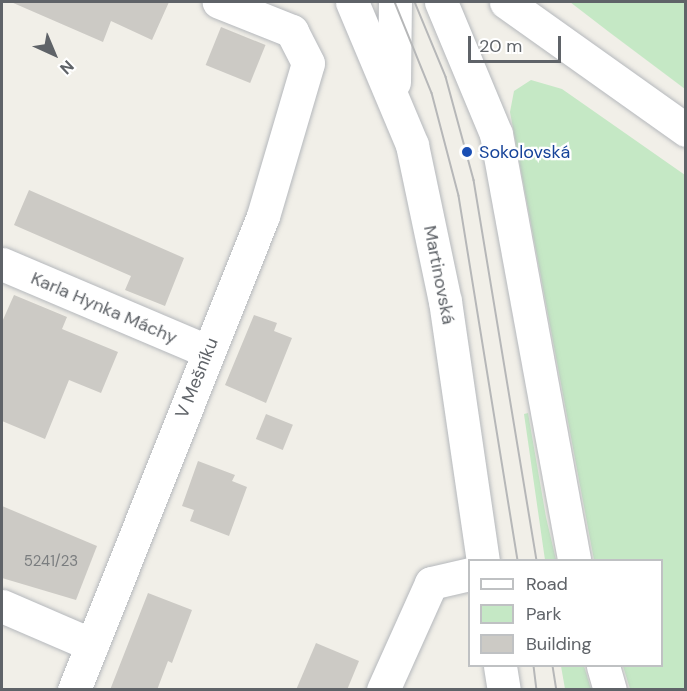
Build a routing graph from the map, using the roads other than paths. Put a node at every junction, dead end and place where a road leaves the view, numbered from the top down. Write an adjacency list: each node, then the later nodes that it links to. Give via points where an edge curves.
1 (219, 2): 9 (street, V Mešníku, via 292,31 308,63 263,216)
2 (352, 2): 6 (street, Martinovská)
3 (395, 2): 6 (street)
4 (441, 2): 11 (street, via 496,134)
5 (506, 2): 7 (street)
6 (394, 102): 10 (street, Martinovská, via 412,145 445,301)
7 (686, 130)
8 (2, 264): 9 (street, Karla Hynka Máchy)
9 (207, 351): 14 (street, V Mešníku)
10 (483, 559)
11 (574, 559)
12 (468, 574): 18 (street, via 431,583)
13 (2, 606): 14 (street)
14 (92, 645): 17 (street, V Mešníku)
15 (500, 667): 19 (street)
16 (603, 667): 20 (street)
17 (74, 690)
18 (383, 690)
19 (504, 690)
20 (610, 690)

